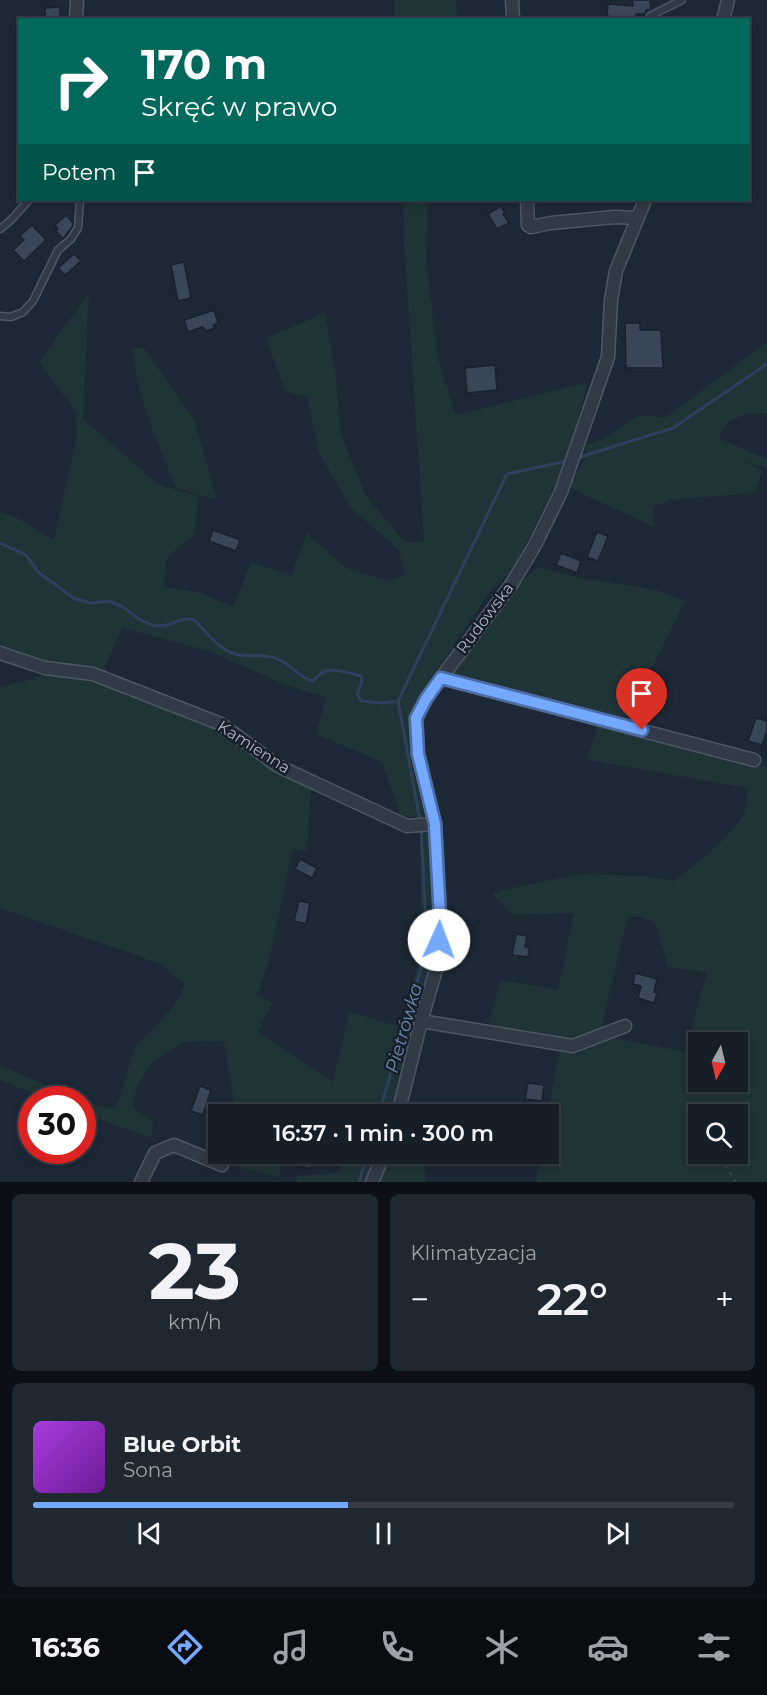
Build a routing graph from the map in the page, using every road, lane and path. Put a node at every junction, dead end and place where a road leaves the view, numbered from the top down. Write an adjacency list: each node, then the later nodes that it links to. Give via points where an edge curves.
1 (77, 0): 6 (street)
2 (512, 0): 7 (street)
3 (682, 0): 5 (lane)
4 (728, 0): 8 (street)
5 (650, 16)
6 (76, 18)
7 (513, 18)
8 (724, 18)
9 (28, 201): 14 (lane)
10 (80, 201): 15 (lane, via 78,228 58,250 33,301 23,312)
11 (527, 201): 13 (street, via 531,227)
12 (645, 201): 13 (street, Rudowska)
13 (637, 218): 17 (street, Rudowska, via 616,270 608,357 561,492 511,585)
14 (0, 229)
15 (0, 316)
16 (0, 654): 19 (street, Kamienna, via 45,668 93,674 220,724 278,766 407,826)
17 (441, 678): 18 (street); 19 (street, Rudowska, via 416,718 418,754)
18 (754, 760)
19 (435, 824): 20 (street, Rudowska, via 438,963)
20 (421, 1021): 21 (street, via 573,1046); 22 (street, Rudowska)
21 (626, 1026)
22 (400, 1104)
23 (380, 1164): 27 (street)
24 (724, 1164): 28 (path)
25 (222, 1166): 26 (street, via 174,1146 155,1153)
26 (141, 1182)
27 (372, 1182)
28 (736, 1182)

